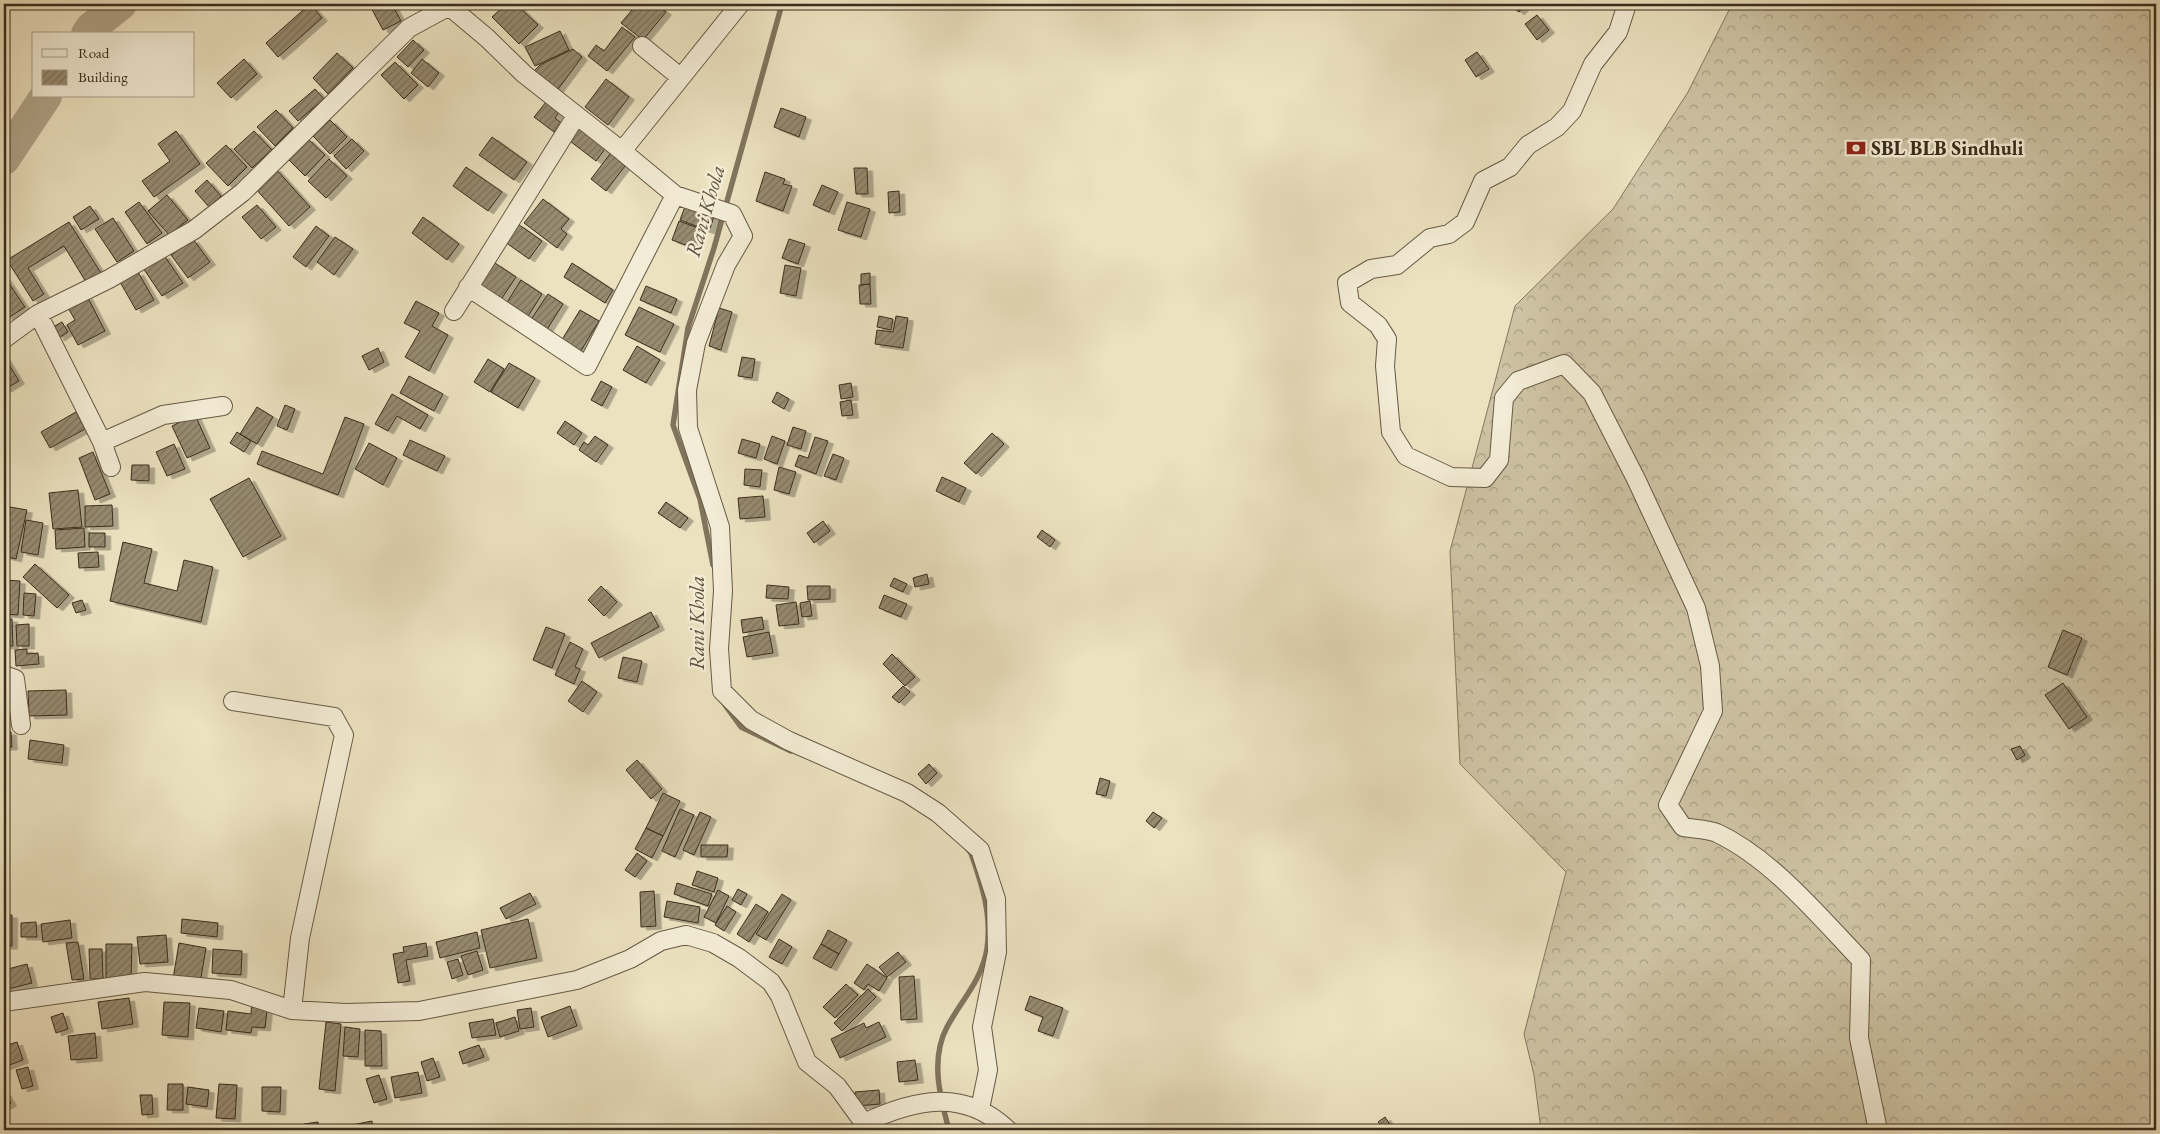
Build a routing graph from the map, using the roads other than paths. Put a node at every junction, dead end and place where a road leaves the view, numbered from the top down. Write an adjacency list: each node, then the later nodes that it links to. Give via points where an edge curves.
1 (740, 4): 5 (street)
2 (1627, 4): 24 (street, via 1618,32 1593,64 1572,110 1557,127 1528,145 1510,166 1484,181 1465,222 1449,234 1430,238 1397,265 1371,269 1347,283 1350,303 1378,325 1387,340 1385,366 1391,432 1406,456 1451,477 1485,478 1499,460 1504,398 1518,381 1564,364 1592,393 1696,608 1710,666 1713,711 1668,805 1682,827 1715,832 1754,855 1861,960 1859,1038)
3 (451, 5): 6 (street, via 524,74); 11 (street, via 409,28 243,192 194,230 109,279)
4 (642, 46): 5 (street)
5 (680, 78): 7 (street)
6 (576, 116): 7 (street); 9 (street)
7 (622, 150): 8 (street)
8 (674, 195): 9 (street, via 587,366); 21 (street, via 732,214 743,236 726,265 696,343 687,390 688,428 720,527 722,691 751,720 789,741 907,793 938,813 980,850 996,899 997,952 982,1026 988,1070)
9 (468, 287): 10 (street)
10 (454, 311)
11 (38, 314): 12 (street); 14 (street)
12 (4, 339)
13 (223, 406): 14 (street, via 163,415)
14 (102, 442): 15 (street)
15 (111, 467)
16 (4, 675): 18 (street, via 15,679)
17 (233, 701): 20 (street, via 334,717 344,735 300,938)
18 (20, 724)
19 (4, 1002): 20 (street, via 145,982 231,990)
20 (292, 1010): 22 (street, via 402,1013 459,1005 577,980 630,959 661,941 686,936 713,943 771,982 807,1062 838,1086)
21 (980, 1109): 22 (street, via 955,1101 927,1101); 23 (street)
22 (867, 1127)
23 (1008, 1130)
24 (1878, 1130)

